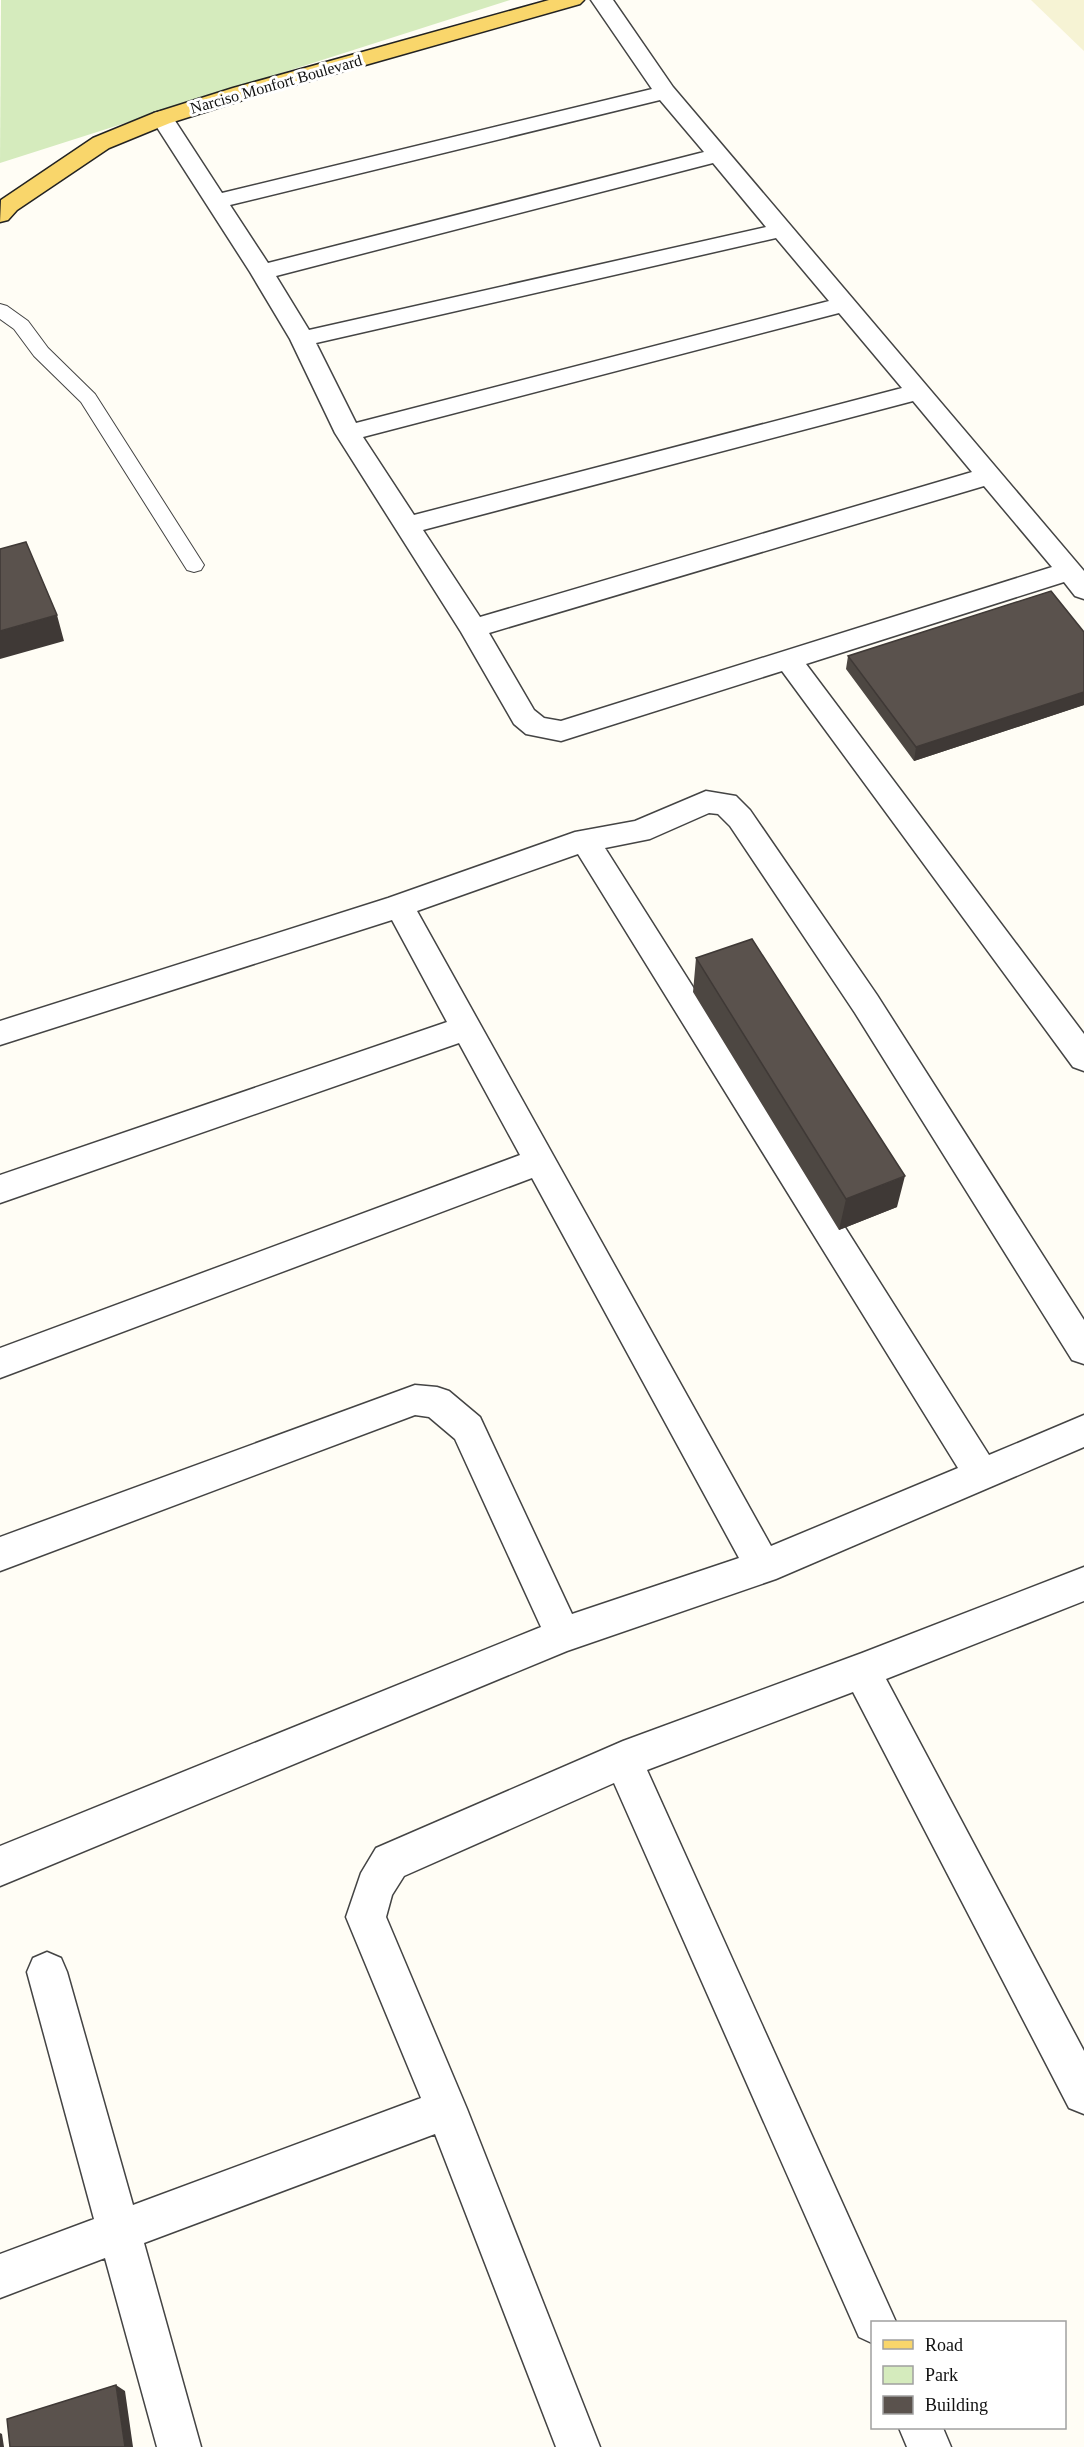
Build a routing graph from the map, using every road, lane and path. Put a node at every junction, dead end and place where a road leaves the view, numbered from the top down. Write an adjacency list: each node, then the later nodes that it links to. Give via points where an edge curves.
1 (573, 0): 4 (main road, Narciso Monfort Boulevard)
2 (602, 0): 3 (street)
3 (665, 92): 5 (street); 6 (street)
4 (162, 118): 6 (street); 7 (main road, Narciso Monfort Boulevard, via 101,143)
5 (718, 155): 8 (street); 9 (street)
6 (217, 201): 9 (street)
7 (3, 207)
8 (782, 230): 10 (street); 12 (street)
9 (262, 272): 12 (street)
10 (845, 304): 13 (street); 14 (street)
11 (0, 310): 17 (lane, via 21,325 41,352 88,398)
12 (302, 339): 14 (street)
13 (919, 392): 15 (street); 16 (street)
14 (348, 433): 16 (street)
15 (990, 475): 18 (street); 19 (street)
16 (407, 525): 19 (street)
17 (194, 565)
18 (1077, 581): 20 (street)
19 (474, 628): 20 (street, via 524,717 536,727 561,731)
20 (789, 661): 25 (street)
21 (585, 840): 22 (street); 28 (street, via 640,831 706,802 726,804 740,818 866,1004); 31 (street)
22 (399, 906): 23 (street); 24 (street)
23 (466, 1028): 26 (street); 27 (street)
24 (0, 1033)
25 (1084, 1058)
26 (539, 1162): 29 (street); 33 (street)
27 (0, 1189)
28 (1084, 1349)
29 (0, 1363)
30 (1084, 1431): 31 (street)
31 (982, 1475): 33 (street)
32 (0, 1554): 35 (street, via 415,1400 437,1402 468,1428)
33 (763, 1567): 35 (street)
34 (1084, 1584): 36 (street)
35 (563, 1635): 38 (street)
36 (862, 1671): 37 (street); 40 (street)
37 (623, 1760): 41 (street, via 390,1862 375,1887 366,1917); 44 (street)
38 (0, 1866)
39 (48, 1972): 42 (street)
40 (1084, 2093)
41 (446, 2109): 42 (street); 47 (street)
42 (118, 2232): 43 (street); 46 (street)
43 (0, 2276)
44 (874, 2321)
45 (922, 2429): 48 (street)
46 (178, 2447)
47 (578, 2447)
48 (929, 2447)

